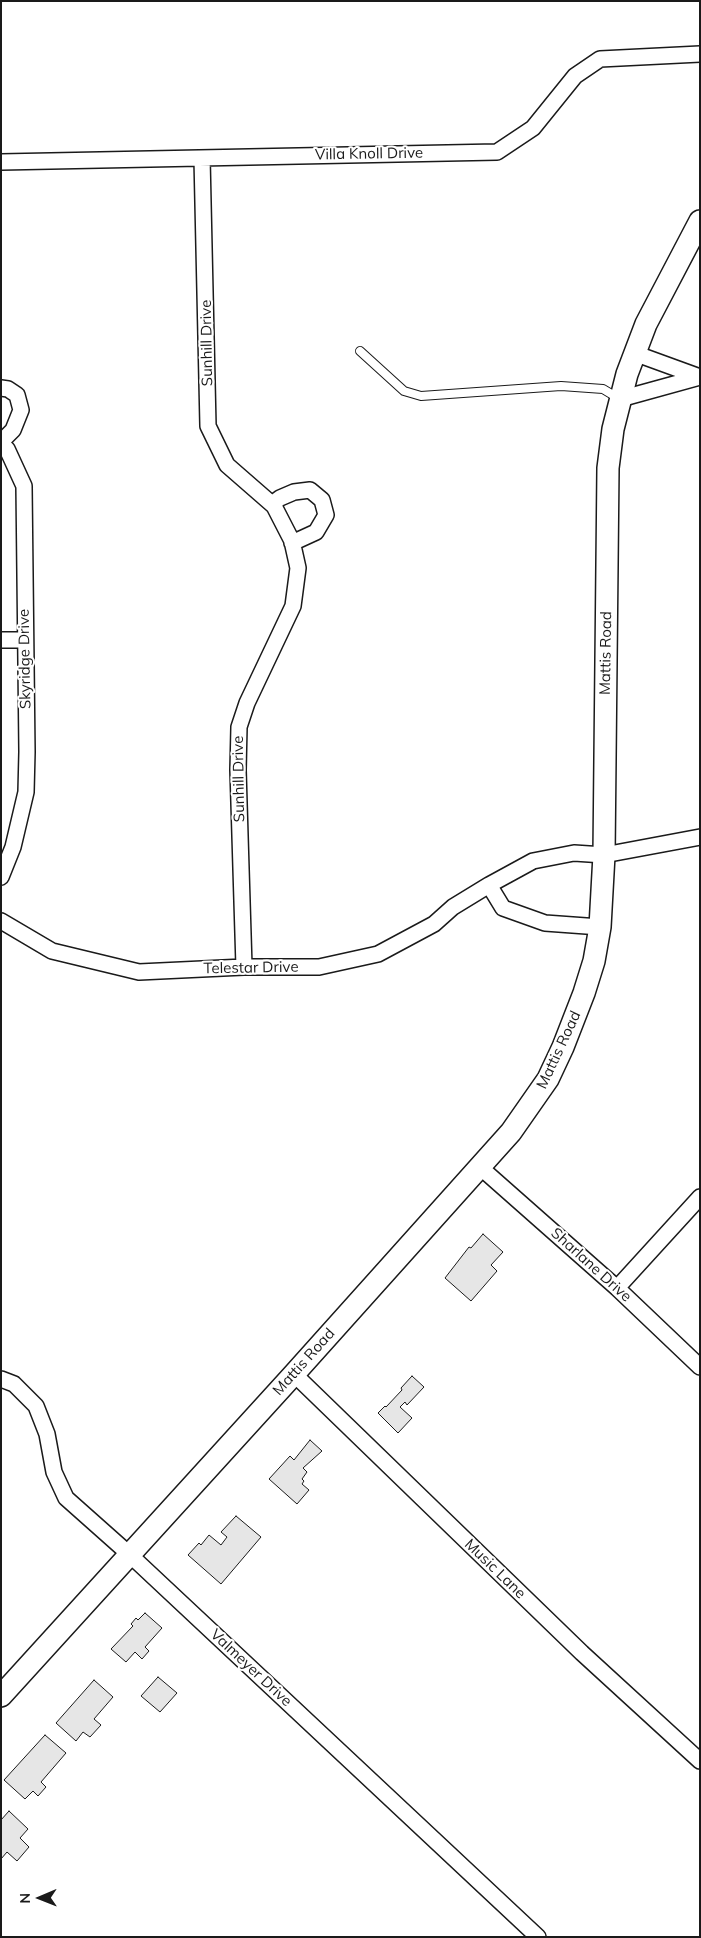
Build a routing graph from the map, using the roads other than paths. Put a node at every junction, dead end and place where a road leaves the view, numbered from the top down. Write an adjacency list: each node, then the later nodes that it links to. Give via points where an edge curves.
1 (700, 54): 2 (street, Villa Knoll Drive, via 600,59 575,76 533,128 497,152)
2 (202, 158): 3 (street, Villa Knoll Drive); 11 (street, Sunhill Drive, via 208,426 227,465)
3 (1, 162)
4 (700, 221): 6 (main road, Mattis Road, via 661,292)
5 (360, 351): 9 (lane, via 404,391 421,396 561,386 603,389)
6 (634, 353): 7 (street); 9 (main road, Mattis Road)
7 (700, 378): 9 (street)
8 (1, 388): 10 (street, Skyridge Drive, via 17,395 20,410 14,430)
9 (620, 399): 16 (main road, Mattis Road, via 608,468)
10 (1, 443): 14 (street, Skyridge Drive, via 24,486)
11 (272, 504): 12 (street, Sunhill Drive); 12 (street, via 294,492 310,490 322,500 326,515 316,532)
12 (292, 543): 21 (street, Sunhill Drive, via 298,568 293,606 239,727)
13 (1, 640): 14 (street)
14 (25, 640): 17 (street, Skyridge Drive, via 26,792 13,847)
15 (700, 837): 16 (street, Telestar Drive)
16 (604, 855): 18 (street, Telestar Drive, via 574,853 533,861); 20 (main road, Mattis Road)
17 (1, 877)
18 (489, 885): 20 (street, via 503,908 545,923); 21 (street, Telestar Drive, via 434,924 378,954 319,967)
19 (1, 921): 21 (street, Telestar Drive, via 52,951 139,972)
20 (600, 927): 22 (main road, Mattis Road, via 584,993 552,1071 511,1132)
21 (244, 967)
22 (480, 1167): 24 (street, Sharlane Drive); 26 (main road, Mattis Road)
23 (700, 1196): 24 (street)
24 (618, 1288): 25 (street, Sharlane Drive)
25 (700, 1367)
26 (294, 1374): 28 (main road, Mattis Road); 30 (street, Music Lane, via 575,1646)
27 (1, 1379): 28 (street, Valmeyer Drive, via 14,1384 36,1406 47,1434 54,1472 66,1498)
28 (129, 1554): 29 (main road, Mattis Road); 31 (street, Valmeyer Drive)
29 (1, 1696)
30 (700, 1761)
31 (538, 1937)

